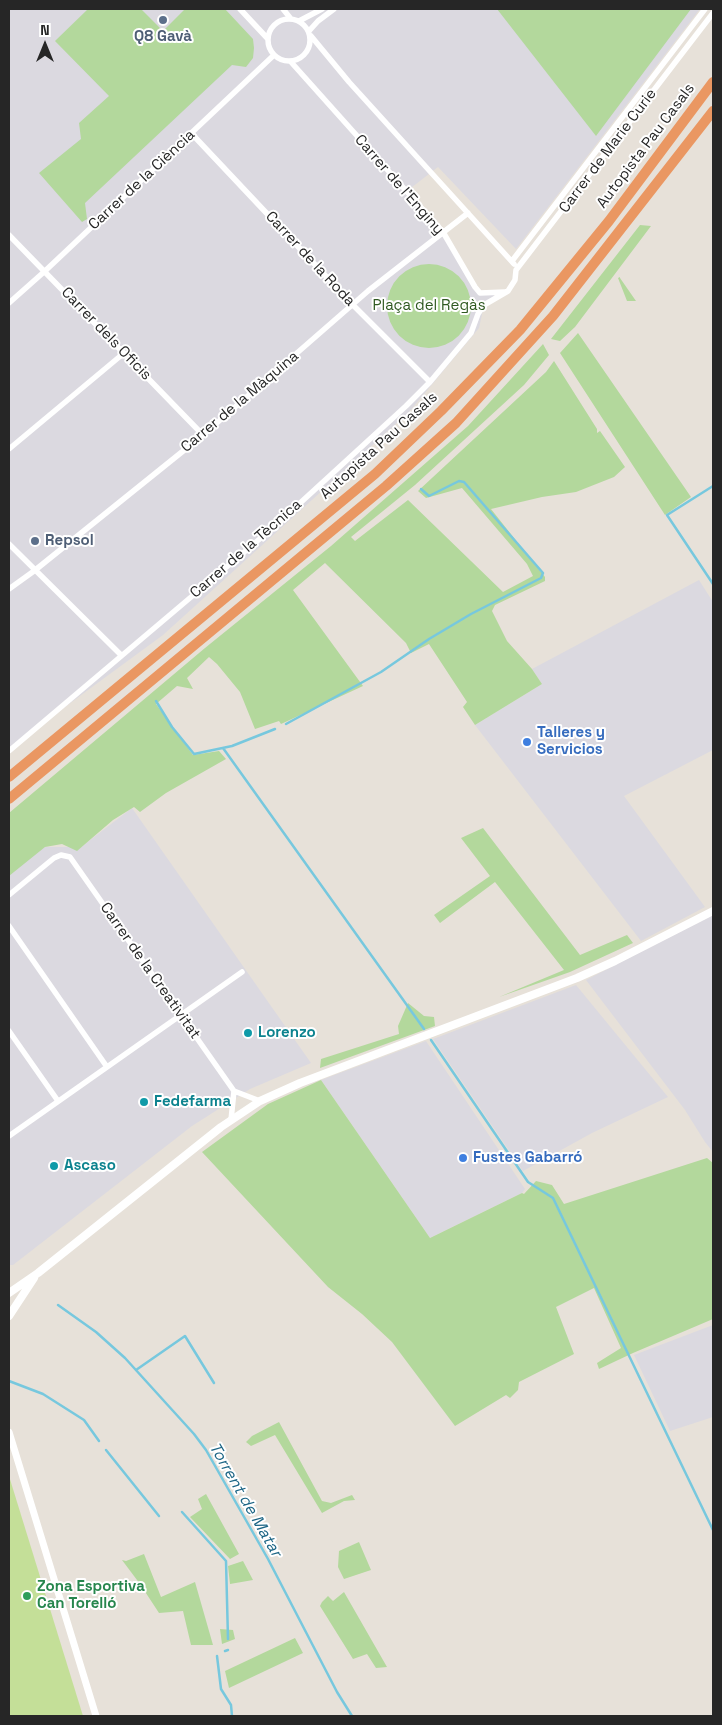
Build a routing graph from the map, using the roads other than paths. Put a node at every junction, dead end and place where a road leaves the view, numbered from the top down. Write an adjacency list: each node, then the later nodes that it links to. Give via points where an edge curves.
1 (240, 9): 10 (street)
2 (283, 9): 7 (street)
3 (322, 9): 8 (street)
4 (334, 9): 9 (street)
5 (705, 9): 19 (street, Carrer de Marie Curie)
6 (713, 13): 20 (street, Carrer de Marie Curie)
7 (292, 19): 8 (street); 10 (street, via 274,24)
8 (299, 21): 9 (street)
9 (310, 34): 12 (street, via 305,54); 16 (street, Carrer de l'Enginy, via 349,82)
10 (268, 39): 11 (street)
11 (274, 55): 12 (street); 15 (street, Carrer de la Ciència)
12 (291, 62): 17 (street, Carrer de l'Enginy)
13 (711, 84): 34 (highway, Autopista Pau Casals, via 609,221 525,324 441,412 375,474)
14 (713, 111): 35 (highway, Autopista Pau Casals, via 553,316 456,423 386,486)
15 (192, 134): 21 (street, Carrer de la Ciència); 24 (street, Carrer de la Roda)
16 (468, 213): 17 (street, Carrer de la Màquina); 19 (street, Carrer de l'Enginy)
17 (443, 232): 22 (street, Carrer de l'Enginy, via 480,293); 24 (street, Carrer de la Màquina)
18 (9, 234): 21 (street, Carrer dels Oficis)
19 (512, 261): 20 (street, Carrer de l'Enginy)
20 (516, 270): 22 (street, Carrer de Marie Curie)
21 (45, 271): 23 (street, Carrer de la Ciència); 25 (street, Carrer dels Oficis)
22 (508, 292): 26 (street, Carrer de la Tècnica, via 484,305 470,333)
23 (9, 303)
24 (353, 305): 26 (street, Carrer de la Roda); 27 (street, Carrer de la Màquina)
25 (124, 353): 27 (street, Carrer dels Oficis); 28 (street)
26 (430, 382): 32 (street, Carrer de la Tècnica, via 275,526)
27 (203, 435): 30 (street, Carrer de la Màquina)
28 (9, 450)
29 (9, 544): 30 (street)
30 (34, 571): 31 (street, Carrer de la Màquina); 32 (street)
31 (9, 589)
32 (121, 655): 33 (street, Carrer de la Tècnica)
33 (9, 751)
34 (9, 776)
35 (9, 799)
36 (9, 895): 40 (street, Carrer de la Creativitat, via 54,858 61,855 70,858)
37 (713, 911): 45 (main road, via 577,978)
38 (9, 926): 42 (street)
39 (242, 972): 40 (street)
40 (181, 1015): 42 (street); 43 (street, Carrer de la Creativitat)
41 (9, 1031): 44 (street)
42 (107, 1067): 44 (street)
43 (234, 1091): 45 (street); 46 (street)
44 (58, 1101): 47 (street)
45 (260, 1101): 46 (main road)
46 (231, 1120): 48 (main road)
47 (9, 1136)
48 (38, 1272): 49 (main road); 50 (main road)
49 (9, 1293)
50 (9, 1316)
51 (9, 1432): 52 (street)
52 (96, 1716)

